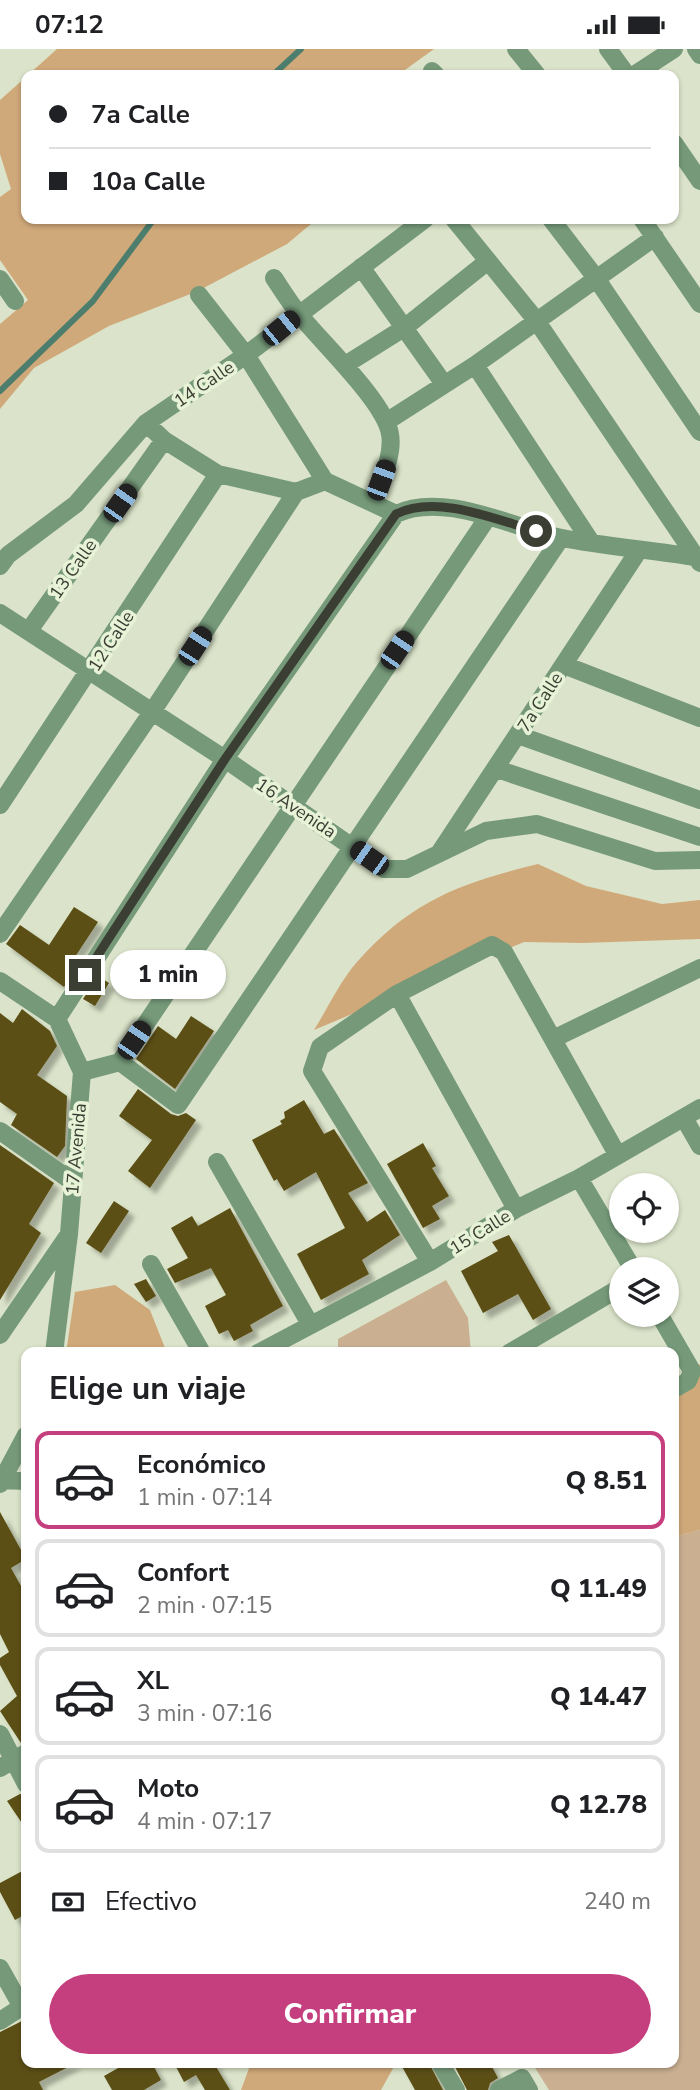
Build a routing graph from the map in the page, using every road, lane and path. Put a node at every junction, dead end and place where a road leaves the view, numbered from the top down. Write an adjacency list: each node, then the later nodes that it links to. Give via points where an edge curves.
1 (516, 49): 6 (street)
2 (608, 49): 7 (street)
3 (674, 49): 8 (street)
4 (696, 49): 5 (street)
5 (700, 55)
6 (533, 70)
7 (623, 70)
8 (642, 70)
9 (679, 150): 10 (street)
10 (700, 181)
11 (418, 224): 17 (street, 14 Calle)
12 (458, 224): 16 (street)
13 (555, 224): 19 (street)
14 (646, 224): 15 (street)
15 (655, 237): 19 (street); 23 (street)
16 (488, 261): 25 (street); 26 (street)
17 (361, 267): 24 (street, 14 Calle); 26 (street)
18 (274, 278): 24 (street)
19 (596, 278): 25 (street); 33 (street)
20 (0, 279): 22 (street)
21 (200, 295): 27 (street)
22 (15, 301)
23 (700, 304)
24 (298, 314): 27 (street, 14 Calle); 28 (street)
25 (536, 320): 29 (street); 44 (street)
26 (404, 328): 28 (street); 30 (street)
27 (246, 355): 32 (street, 14 Calle); 36 (street)
28 (345, 365): 31 (street)
29 (475, 365): 30 (street); 42 (street)
30 (444, 384): 31 (street)
31 (386, 422): 38 (street, via 391,435 389,459)
32 (146, 423): 34 (street); 45 (street, 14 Calle, via 75,504)
33 (700, 432)
34 (164, 440): 35 (street); 47 (street, 13 Calle)
35 (218, 474): 37 (street); 49 (street, 12 Calle)
36 (325, 481): 37 (street); 38 (street)
37 (296, 492): 50 (street)
38 (373, 502): 39 (street)
39 (396, 514): 40 (street, via 414,506 433,506); 53 (street)
40 (488, 517): 41 (street); 57 (street)
41 (561, 538): 42 (street); 59 (street)
42 (591, 542): 43 (street)
43 (639, 550): 44 (street); 48 (street, 7a Calle)
44 (699, 559)
45 (0, 566)
46 (0, 613): 47 (street, 16 Avenida)
47 (30, 629): 49 (street, 16 Avenida)
48 (564, 665): 51 (street); 52 (street, 7a Calle)
49 (90, 672): 50 (street, 16 Avenida); 56 (street, 12 Calle)
50 (152, 712): 53 (street, 16 Avenida); 62 (street)
51 (700, 718)
52 (519, 735): 54 (street, 7a Calle); 55 (street)
53 (225, 759): 57 (street, 16 Avenida); 66 (street)
54 (497, 769): 58 (street); 60 (street, 7a Calle)
55 (700, 800)
56 (0, 805)
57 (292, 805): 59 (street, 16 Avenida); 68 (street)
58 (700, 837)
59 (353, 847): 60 (street, 16 Avenida, via 384,869 407,869); 68 (street, via 178,1105)
60 (440, 852): 61 (street, 16 Avenida, via 486,831 537,824 655,862)
61 (700, 860)
62 (0, 934)
63 (700, 968): 67 (street)
64 (0, 981): 66 (street)
65 (397, 994): 67 (street, via 497,946); 78 (street); 81 (street, via 320,1047 312,1071)
66 (57, 1019): 69 (street, 17 Avenida)
67 (553, 1039): 74 (street)
68 (120, 1062): 69 (street)
69 (82, 1072): 77 (street, 17 Avenida)
70 (700, 1108): 71 (street, 15 Calle)
71 (684, 1118): 73 (street); 74 (street, 15 Calle)
72 (0, 1132): 77 (street)
73 (700, 1146)
74 (618, 1154): 76 (street, 15 Calle)
75 (217, 1162): 84 (street)
76 (579, 1178): 78 (street, 15 Calle); 80 (street)
77 (73, 1182): 79 (street, 17 Avenida)
78 (516, 1209): 81 (street, 15 Calle)
79 (69, 1234): 86 (street); 87 (street, 17 Avenida)
80 (626, 1257)
81 (430, 1262): 84 (street, 15 Calle)
82 (151, 1264): 88 (street)
83 (609, 1294): 90 (street)
84 (310, 1324): 89 (street, 15 Calle)
85 (667, 1327): 91 (street)
86 (0, 1335)
87 (55, 1347)
88 (199, 1347)
89 (269, 1347)
90 (519, 1347)
91 (678, 1347)
92 (679, 1349): 93 (street, via 692,1371)
93 (679, 1386)
94 (21, 1437): 96 (street)
95 (21, 1443): 98 (street)
96 (0, 1456)
97 (21, 1481): 98 (street)
98 (1, 1482)
99 (0, 1734): 100 (street)
100 (13, 1760)
101 (0, 1968): 102 (street)
102 (21, 2001)
103 (21, 2008): 104 (street)
104 (0, 2021)
105 (443, 2068): 106 (street)
106 (456, 2090)
107 (499, 2090): 108 (street, via 522,2078)
108 (529, 2090)

